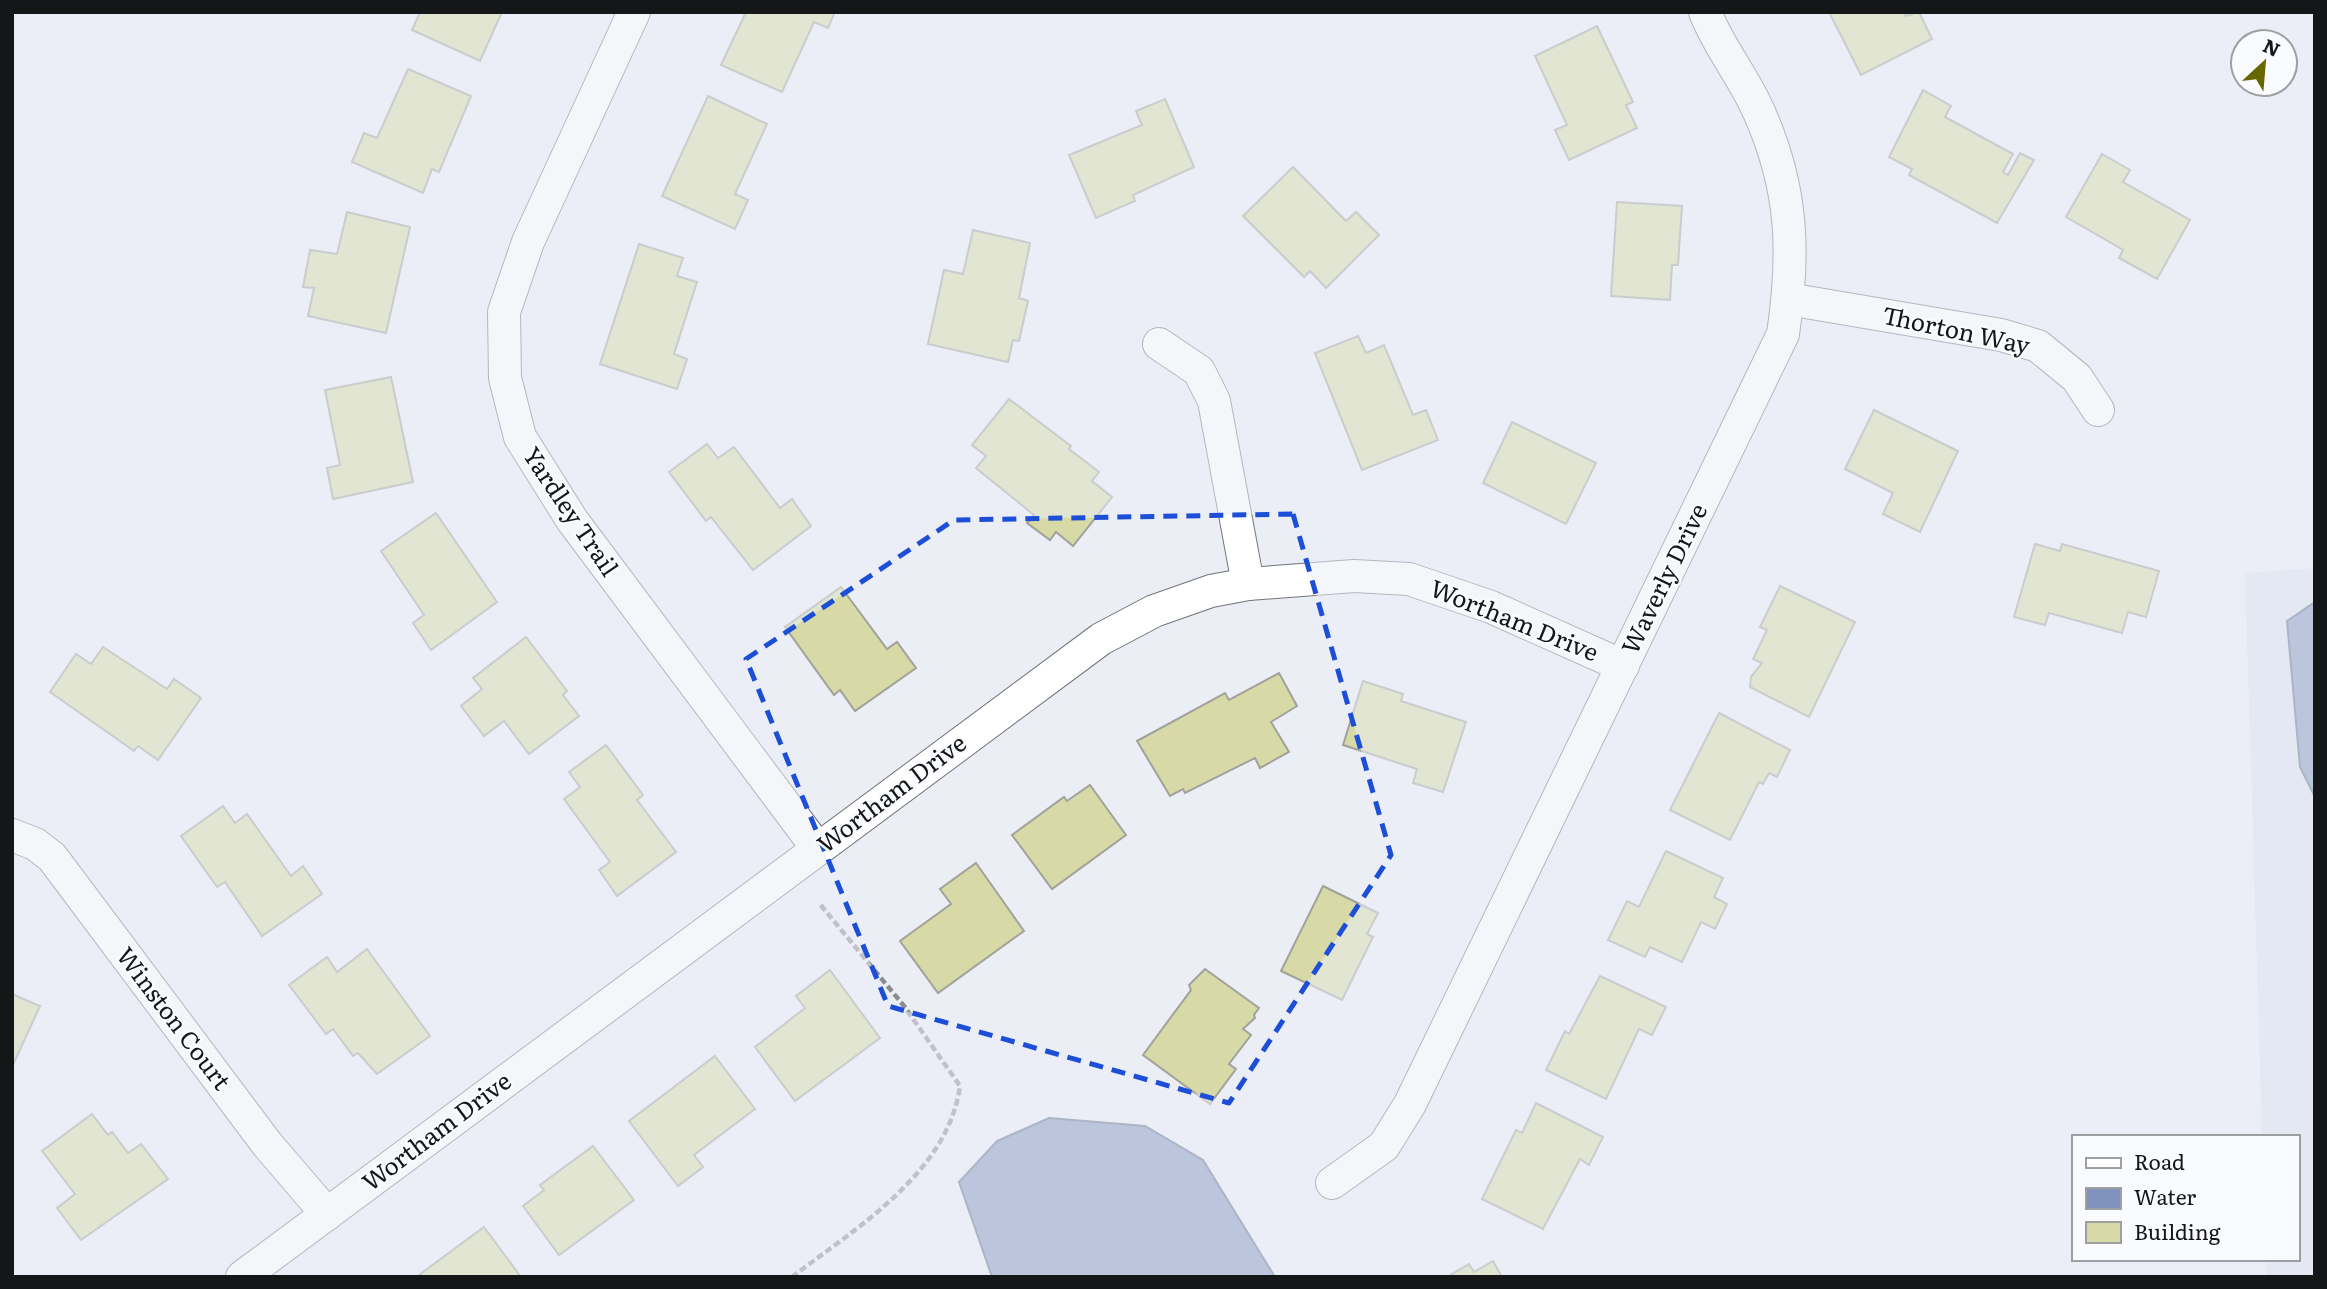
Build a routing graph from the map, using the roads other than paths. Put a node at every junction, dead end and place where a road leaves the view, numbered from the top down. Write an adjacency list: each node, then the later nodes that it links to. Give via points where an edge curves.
1 (634, 12): 9 (street, Yardley Trail, via 528,242 504,312 505,379 520,437 572,520)
2 (1705, 12): 3 (street, Waverly Drive, via 1759,112 1784,184 1791,232)
3 (1788, 299): 5 (street, Thorton Way, via 2001,335 2038,346 2077,378); 7 (street, Waverly Drive, via 1783,334)
4 (1159, 344): 6 (street, via 1199,371 1214,401)
5 (2098, 410)
6 (1248, 584): 7 (street, Wortham Drive, via 1354,576 1409,579 1491,607); 9 (street, Wortham Drive, via 1154,611 1101,639)
7 (1623, 666): 10 (street, Waverly Drive, via 1410,1104 1384,1146)
8 (12, 835): 11 (street, Winston Court, via 35,844 52,858 267,1144)
9 (818, 849): 11 (street, Wortham Drive)
10 (1332, 1183)
11 (327, 1214): 12 (street, Wortham Drive)
12 (242, 1277)

